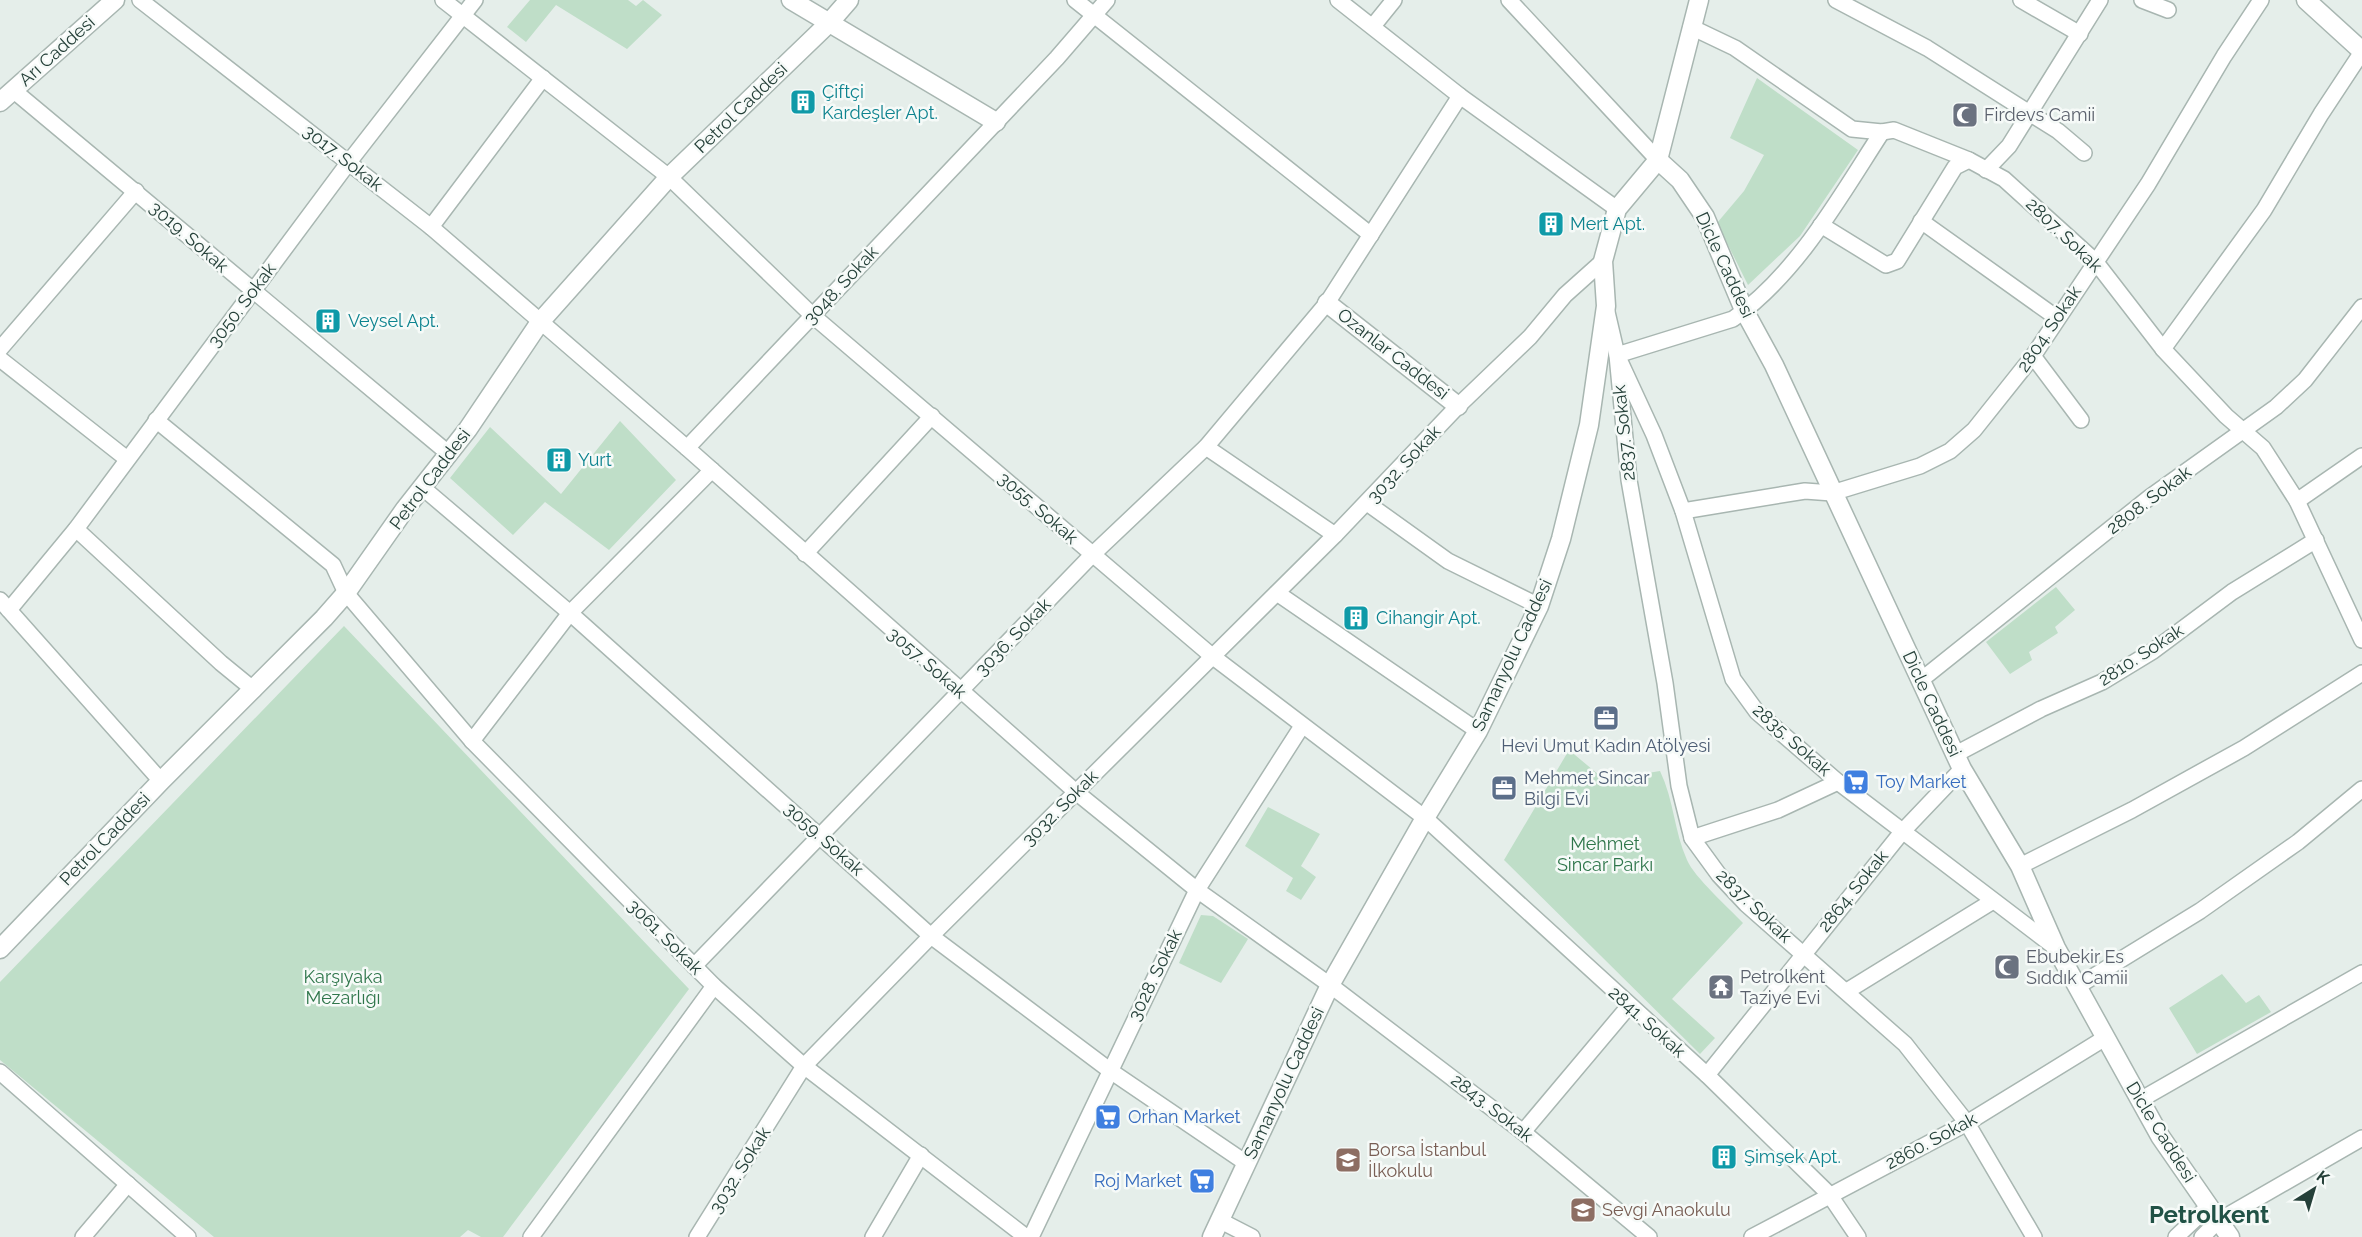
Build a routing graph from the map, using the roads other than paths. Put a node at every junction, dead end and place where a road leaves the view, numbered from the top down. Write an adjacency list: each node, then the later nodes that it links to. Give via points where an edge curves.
1 (115, 0): 28 (street, Arı Caddesi)
2 (140, 0): 36 (street, 3017. Sokak)
3 (442, 0): 21 (street, 3055. Sokak)
4 (476, 0): 21 (street, 3050. Sokak)
5 (790, 0): 22 (street)
6 (849, 0): 22 (street, Petrol Caddesi)
7 (1075, 0): 20 (street)
8 (1107, 0): 20 (street, 3048. Sokak)
9 (1338, 0): 23 (street)
10 (1394, 0): 23 (street)
11 (1509, 0): 34 (street)
12 (1699, 0): 24 (street, Samanyolu Caddesi)
13 (1836, 0): 30 (street, via 1927,48)
14 (2021, 0): 25 (street)
15 (2100, 0): 25 (street)
16 (2142, 0): 19 (street)
17 (2261, 0): 46 (street, 2804. Sokak, via 2148,184)
18 (2306, 0): 26 (street)
19 (2168, 10)
20 (1094, 15): 31 (street, 3048. Sokak); 44 (street)
21 (463, 17): 27 (street, 3055. Sokak); 36 (street, 3050. Sokak)
22 (830, 23): 31 (street); 38 (street, Petrol Caddesi)
23 (1373, 26): 29 (street)
24 (1691, 27): 32 (street, 2807. Sokak, via 1735,48 1852,129); 34 (street, Samanyolu Caddesi)
25 (2080, 33): 30 (street)
26 (2362, 51): 56 (street, via 2264,210)
27 (543, 78): 38 (street, 3055. Sokak); 43 (street)
28 (7, 96): 39 (street, 3019. Sokak)
29 (1460, 96): 40 (street); 44 (street, 3036. Sokak)
30 (2031, 113): 33 (street); 37 (street, via 2001,157)
31 (996, 122): 52 (street, 3048. Sokak)
32 (1882, 132): 35 (street, 2807. Sokak, via 1894,130); 42 (street)
33 (2084, 153)
34 (1658, 160): 40 (street, Samanyolu Caddesi); 51 (street, Dicle Caddesi, via 1680,180 1705,216)
35 (1969, 160): 37 (street, 2807. Sokak); 41 (street, via 1955,167)
36 (349, 162): 43 (street, 3017. Sokak); 47 (street, 3050. Sokak)
37 (1986, 170): 46 (street, 2807. Sokak, via 2004,179)
38 (669, 177): 52 (street, 3055. Sokak); 54 (street, Petrol Caddesi)
39 (136, 191): 47 (street, 3019. Sokak); 55 (street)
40 (1617, 209): 45 (street, Samanyolu Caddesi)
41 (1921, 221): 42 (street, via 1897,261 1887,265); 53 (street)
42 (1821, 225): 51 (street, via 1771,285)
43 (430, 227): 54 (street, 3017. Sokak)
44 (1371, 235): 48 (street, 3036. Sokak)
45 (1603, 261): 49 (street, Samanyolu Caddesi); 60 (street, 3032. Sokak)
46 (2095, 261): 53 (street, 2804. Sokak); 56 (street, 2807. Sokak)
47 (252, 292): 62 (street, 3050. Sokak); 67 (street, 3019. Sokak)
48 (1327, 303): 60 (street, Ozanlar Caddesi); 65 (street, 3036. Sokak)
49 (1606, 306): 57 (street, 2835. Sokak); 84 (street, Samanyolu Caddesi, via 1589,425 1562,539)
50 (2362, 307): 64 (street, 2808. Sokak, via 2305,380)
51 (1744, 310): 57 (street, via 1732,319); 72 (street, Dicle Caddesi, via 1774,364)
52 (812, 315): 61 (street, 3055. Sokak); 66 (street, 3048. Sokak)
53 (2057, 318): 58 (street, 2804. Sokak)
54 (540, 322): 66 (street, 3057. Sokak); 67 (street, Petrol Caddesi)
55 (0, 349)
56 (2163, 349): 64 (street, 2807. Sokak)
57 (1617, 355): 75 (street, 2835. Sokak); 103 (street, 2837. Sokak, via 1629,480 1679,786)
58 (2033, 356): 63 (street); 72 (street, 2804. Sokak, via 1974,430 1950,452 1920,466)
59 (0, 359): 69 (street)
60 (1458, 406): 74 (street, 3032. Sokak)
61 (932, 416): 79 (street); 80 (street, 3055. Sokak)
62 (156, 420): 69 (street, 3050. Sokak); 81 (street, 3061. Sokak, via 333,565)
63 (2081, 420)
64 (2244, 431): 73 (street, 2807. Sokak, via 2263,448); 89 (street, 2808. Sokak, via 2150,497)
65 (1206, 447): 77 (street); 80 (street, 3036. Sokak)
66 (687, 448): 70 (street, 3057. Sokak)
67 (448, 453): 71 (street, Petrol Caddesi)
68 (2362, 456): 73 (street)
69 (127, 459): 76 (street, 3050. Sokak)
70 (712, 470): 79 (street, 3057. Sokak); 85 (street)
71 (423, 488): 81 (street, Petrol Caddesi); 85 (street, 3059. Sokak)
72 (1832, 493): 75 (street, 2804. Sokak, via 1805,491); 89 (street, Dicle Caddesi)
73 (2297, 501): 78 (street, 2807. Sokak)
74 (1367, 503): 77 (street, 3032. Sokak); 84 (street, via 1448,561)
75 (1683, 511): 97 (street, 2835. Sokak, via 1733,679 1756,712)
76 (76, 529): 83 (street, 3050. Sokak); 90 (street)
77 (1335, 535): 82 (street, 3032. Sokak)
78 (2316, 540): 86 (street, 2807. Sokak); 95 (street, 2810. Sokak, via 2232,592 2153,651 2102,682 2041,709)
79 (805, 554): 91 (street, 3057. Sokak)
80 (1092, 555): 87 (street, 3055. Sokak); 91 (street, 3036. Sokak)
81 (346, 593): 90 (street, Petrol Caddesi); 94 (street, 3061. Sokak)
82 (1277, 593): 87 (street, 3032. Sokak); 93 (street)
83 (5, 605): 96 (street)
84 (1539, 606): 93 (street, Samanyolu Caddesi)
85 (570, 613): 94 (street); 102 (street, 3059. Sokak)
86 (2362, 640)
87 (1212, 656): 92 (street, 3055. Sokak); 99 (street, 3032. Sokak)
88 (2362, 673): 104 (street, via 2244,748)
89 (1921, 680): 95 (street, Dicle Caddesi)
90 (254, 690): 96 (street, Petrol Caddesi)
91 (960, 692): 99 (street, 3057. Sokak); 102 (street, 3036. Sokak)
92 (1302, 726): 100 (street, 3055. Sokak); 105 (street, 3028. Sokak)
93 (1478, 731): 100 (street, Samanyolu Caddesi)
94 (472, 741): 111 (street, 3061. Sokak)
95 (1959, 761): 101 (street, 2864. Sokak); 104 (street, Dicle Caddesi)
96 (161, 781): 109 (street, Petrol Caddesi)
97 (1838, 782): 101 (street, 2835. Sokak); 103 (street, via 1778,810)
98 (2362, 789): 115 (street, via 2298,842 2200,911)
99 (1076, 792): 105 (street, 3057. Sokak); 107 (street, 3032. Sokak)
100 (1425, 818): 113 (street, Samanyolu Caddesi); 117 (street, 2841. Sokak)
101 (1902, 832): 106 (street, 2835. Sokak); 110 (street, 2864. Sokak)
102 (821, 835): 107 (street, 3059. Sokak); 111 (street, 3036. Sokak)
103 (1692, 838): 110 (street, 2837. Sokak, via 1746,904)
104 (2020, 866): 108 (street, Dicle Caddesi)
105 (1197, 890): 113 (street, 3057. Sokak); 121 (street, 3028. Sokak, via 1124,1039)
106 (1992, 900): 108 (street, 2835. Sokak); 116 (street)
107 (931, 936): 119 (street, 3032. Sokak); 121 (street, 3059. Sokak)
108 (2056, 948): 115 (street, Dicle Caddesi)
109 (0, 950)
110 (1802, 953): 116 (street, 2837. Sokak); 122 (street, 2864. Sokak)
111 (694, 966): 114 (street, 3061. Sokak)
112 (2362, 973): 123 (street)
113 (1330, 985): 125 (street, 2843. Sokak); 128 (street, Samanyolu Caddesi)
114 (714, 986): 119 (street, 3061. Sokak); 135 (street)
115 (2078, 986): 118 (street, Dicle Caddesi)
116 (1847, 992): 124 (street, 2837. Sokak, via 1905,1044)
117 (1629, 1006): 122 (street, 2841. Sokak); 125 (street)
118 (2105, 1038): 123 (street, Dicle Caddesi); 124 (street, 2860. Sokak)
119 (804, 1066): 127 (street, 3061. Sokak); 136 (street, 3032. Sokak)
120 (0, 1072): 129 (street)
121 (1112, 1072): 128 (street, 3059. Sokak); 139 (street, 3028. Sokak)
122 (1707, 1075): 130 (street, 2841. Sokak)
123 (2140, 1100): 131 (street, Dicle Caddesi)
124 (1967, 1123): 130 (street, 2860. Sokak); 145 (street, 2837. Sokak)
125 (1523, 1132): 142 (street, 2843. Sokak)
126 (2362, 1138): 131 (street)
127 (921, 1155): 137 (street); 138 (street, 3061. Sokak)
128 (1246, 1163): 132 (street, Samanyolu Caddesi)
129 (128, 1184): 133 (street); 134 (street)
130 (1829, 1194): 143 (street, 2860. Sokak); 144 (street, 2841. Sokak)
131 (2213, 1213): 146 (street); 147 (street); 148 (street, Dicle Caddesi)
132 (1219, 1220): 140 (street, Samanyolu Caddesi); 141 (street)
133 (82, 1237)
134 (188, 1237)
135 (532, 1237)
136 (698, 1237)
137 (873, 1237)
138 (1026, 1237)
139 (1031, 1237)
140 (1212, 1237)
141 (1252, 1237)
142 (1649, 1237)
143 (1752, 1237)
144 (1858, 1237)
145 (2034, 1237)
146 (2176, 1237)
147 (2202, 1237)
148 (2230, 1237)

